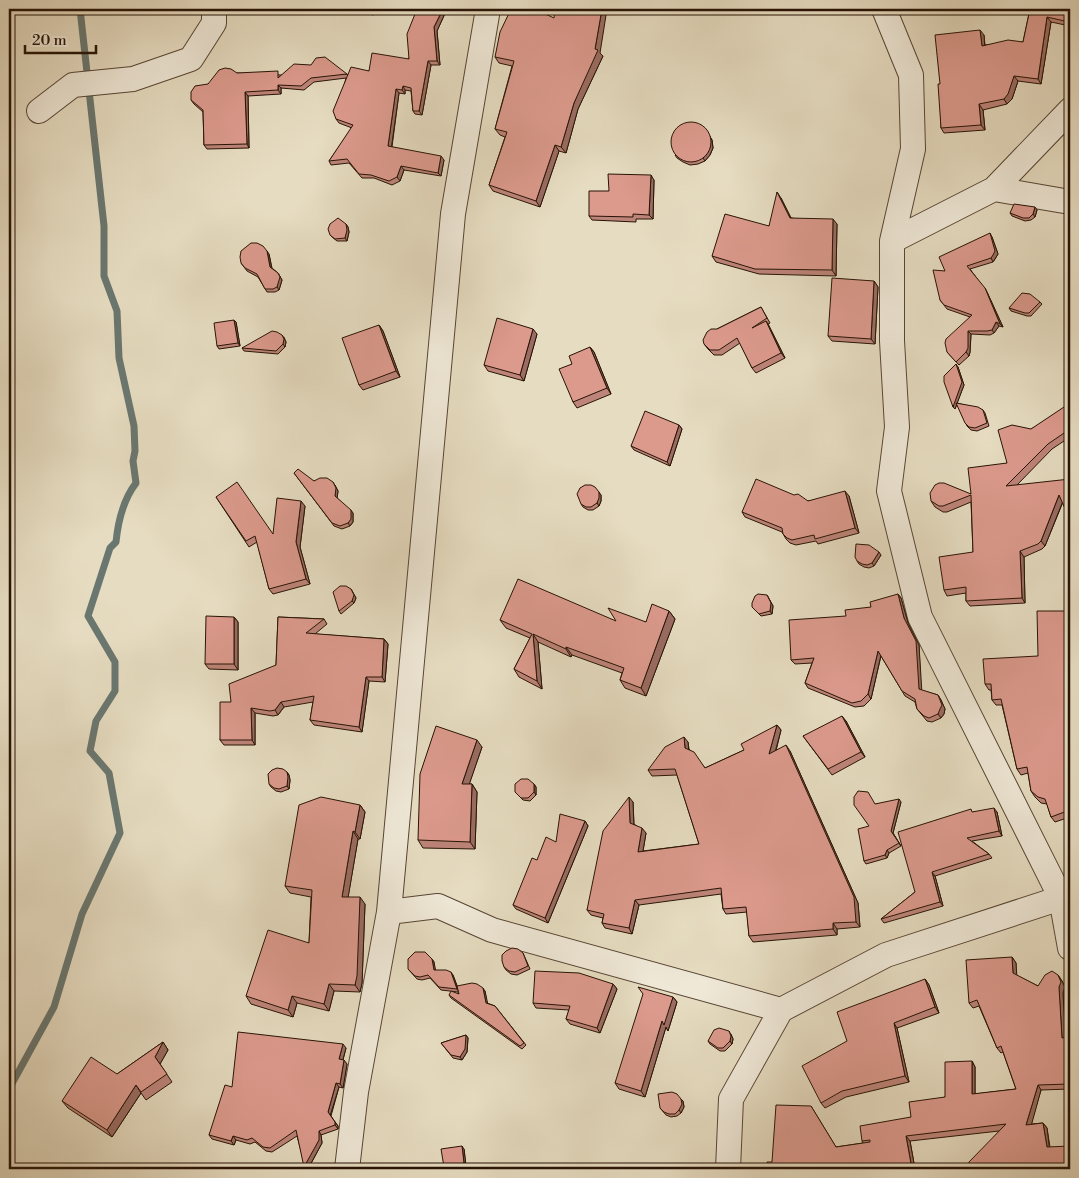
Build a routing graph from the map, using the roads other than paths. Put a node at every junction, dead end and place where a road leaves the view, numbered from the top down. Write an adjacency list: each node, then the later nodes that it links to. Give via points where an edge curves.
1 (214, 9): 5 (street, via 214,23 191,59 133,79 73,85)
2 (488, 9): 10 (street, via 453,214)
3 (884, 9): 8 (street, via 911,75 913,149)
4 (1070, 110): 6 (street)
5 (39, 111)
6 (994, 189): 7 (street); 8 (street)
7 (1070, 202)
8 (892, 241): 9 (street, via 892,341 897,427 889,491 920,617)
9 (1066, 897): 11 (street); 12 (street, via 886,956)
10 (389, 912): 12 (street, via 438,906 492,930); 13 (street, via 356,1092)
11 (1070, 948)
12 (781, 1010): 14 (street, via 731,1099)
13 (347, 1169)
14 (728, 1169)

